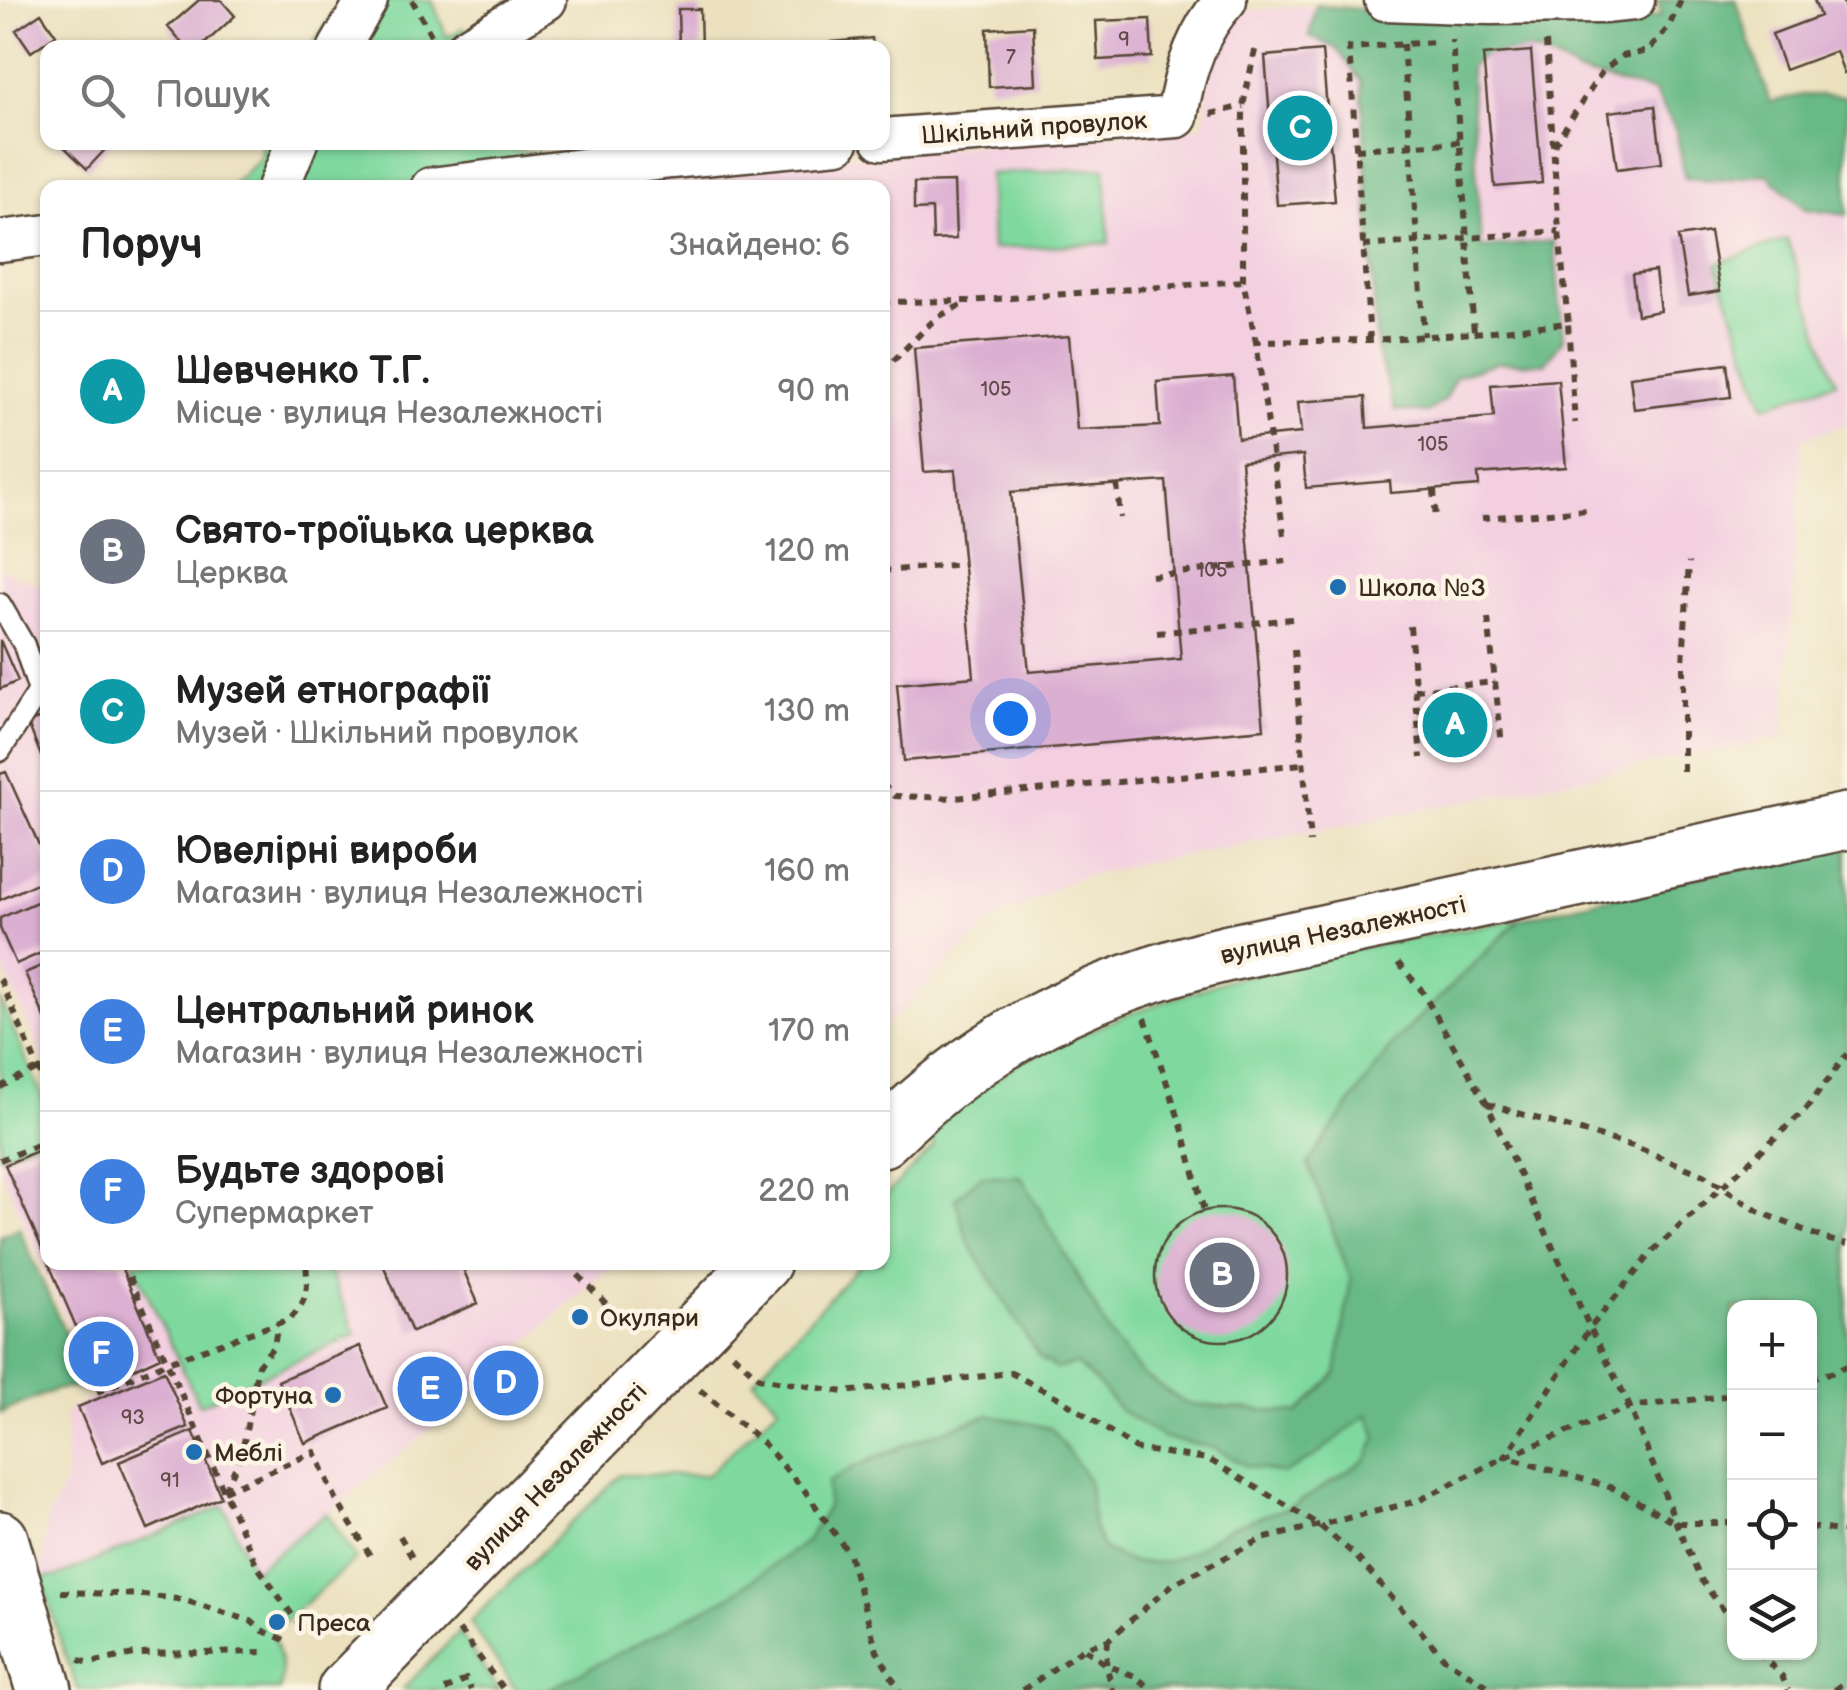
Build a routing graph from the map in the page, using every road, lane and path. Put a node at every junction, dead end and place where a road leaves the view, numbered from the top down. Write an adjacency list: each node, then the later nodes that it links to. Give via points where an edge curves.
1 (366, 0): 8 (street)
2 (412, 0): 9 (path)
3 (546, 0): 10 (street)
4 (1226, 0): 14 (street, Шкільний провулок, via 1198,44 1177,117)
5 (1385, 0): 6 (street)
6 (1634, 0)
7 (1681, 0): 17 (path, via 1648,51 1622,56 1603,70)
8 (344, 40)
9 (432, 40)
10 (480, 40)
11 (1546, 42): 17 (path)
12 (1403, 44): 15 (path, via 1453,40); 16 (path); 18 (path, via 1349,48)
13 (1255, 50): 29 (path, via 1244,106)
14 (890, 138)
15 (1460, 142): 16 (path); 25 (path)
16 (1410, 145): 18 (path); 27 (path)
17 (1553, 146): 23 (path)
18 (1356, 149): 28 (path)
19 (302, 150): 21 (street)
20 (757, 150): 22 (street)
21 (283, 180)
22 (494, 180)
23 (1559, 231): 25 (path); 32 (path)
24 (40, 236): 26 (street)
25 (1468, 238): 27 (path); 33 (path)
26 (0, 241)
27 (1417, 242): 28 (path); 34 (path)
28 (1363, 246): 35 (path)
29 (1243, 281): 30 (path); 36 (path)
30 (968, 301): 31 (path); 37 (path, via 936,318)
31 (890, 302)
32 (1568, 324): 33 (path); 38 (path)
33 (1474, 333): 34 (path)
34 (1424, 336): 35 (path)
35 (1370, 340): 36 (path)
36 (1256, 342): 45 (path)
37 (890, 364)
38 (1576, 423)
39 (1117, 484): 42 (path)
40 (1434, 490): 44 (path)
41 (1589, 510): 43 (path)
42 (1120, 518)
43 (1482, 518)
44 (1436, 522)
45 (1284, 535)
46 (1286, 561): 50 (path)
47 (1689, 562): 63 (path)
48 (964, 564): 49 (path)
49 (890, 570)
50 (1151, 576)
51 (0, 604): 60 (lane, via 24,644 39,691)
52 (1488, 618): 57 (path)
53 (1292, 619): 55 (path)
54 (1410, 626): 58 (path)
55 (1156, 633)
56 (1294, 650): 62 (path)
57 (1495, 682): 58 (path); 59 (path)
58 (1416, 690): 61 (path)
59 (1502, 746)
60 (0, 752)
61 (1421, 758)
62 (1303, 764): 64 (path, via 954,798); 66 (path)
63 (1683, 771)
64 (890, 791)
65 (1847, 822): 67 (main road, вулиця Незалежності)
66 (1310, 843)
67 (1364, 924): 69 (main road, вулиця Незалежності); 74 (path, via 1420,988)
68 (0, 979): 71 (path)
69 (1131, 980): 75 (main road, вулиця Незалежності, via 998,1044); 79 (path)
70 (1847, 1054): 78 (path, via 1807,1108)
71 (38, 1070): 72 (path); 73 (path)
72 (40, 1074)
73 (0, 1086)
74 (1487, 1104): 78 (path, via 1634,1146); 86 (path)
75 (890, 1131)
76 (40, 1144): 77 (path)
77 (0, 1160)
78 (1722, 1187): 80 (path, via 1758,1211); 86 (path, via 1654,1250)
79 (1204, 1211)
80 (1847, 1244)
81 (128, 1270): 88 (path)
82 (307, 1270): 85 (path, via 301,1307)
83 (756, 1270): 87 (main road, вулиця Незалежності)
84 (578, 1275): 87 (path)
85 (278, 1323): 88 (path); 95 (path, via 274,1346 258,1365 242,1453)
86 (1590, 1328): 93 (path); 94 (path)
87 (684, 1344): 98 (path, via 759,1378 844,1392 1011,1373 1136,1449 1208,1459); 114 (main road, вулиця Незалежності); 117 (path, via 848,1554 876,1651)
88 (168, 1362): 91 (path); 95 (path)
89 (1847, 1366): 90 (path)
90 (1817, 1376)
91 (97, 1392)
92 (1727, 1396): 93 (path)
93 (1630, 1407): 94 (path); 96 (path)
94 (1505, 1457): 96 (path, via 1613,1488); 98 (path, via 1418,1501)
95 (224, 1492): 102 (path, via 315,1452); 105 (path, via 257,1566)
96 (1676, 1522): 97 (path); 104 (path, via 1702,1581)
97 (1727, 1523)
98 (1319, 1525): 106 (path, via 1262,1539 1173,1584); 121 (path, via 1355,1556 1444,1658)
99 (1817, 1528): 100 (path)
100 (1847, 1532)
101 (0, 1539): 103 (main road)
102 (372, 1556)
103 (22, 1593): 107 (path, via 184,1600 251,1621); 112 (main road)
104 (1727, 1615)
105 (303, 1630)
106 (1108, 1640): 108 (path); 111 (path)
107 (287, 1641)
108 (1084, 1648): 111 (path); 118 (path)
109 (269, 1652): 112 (path, via 134,1654)
110 (1766, 1660): 122 (path)
111 (1106, 1665): 119 (path); 120 (path)
112 (59, 1674)
113 (1847, 1679): 123 (path)
114 (346, 1690)
115 (445, 1690): 116 (path, via 466,1679)
116 (471, 1690)
117 (899, 1690)
118 (1023, 1690)
119 (1113, 1690)
120 (1152, 1690)
121 (1494, 1690)
122 (1788, 1690)
123 (1835, 1690)

